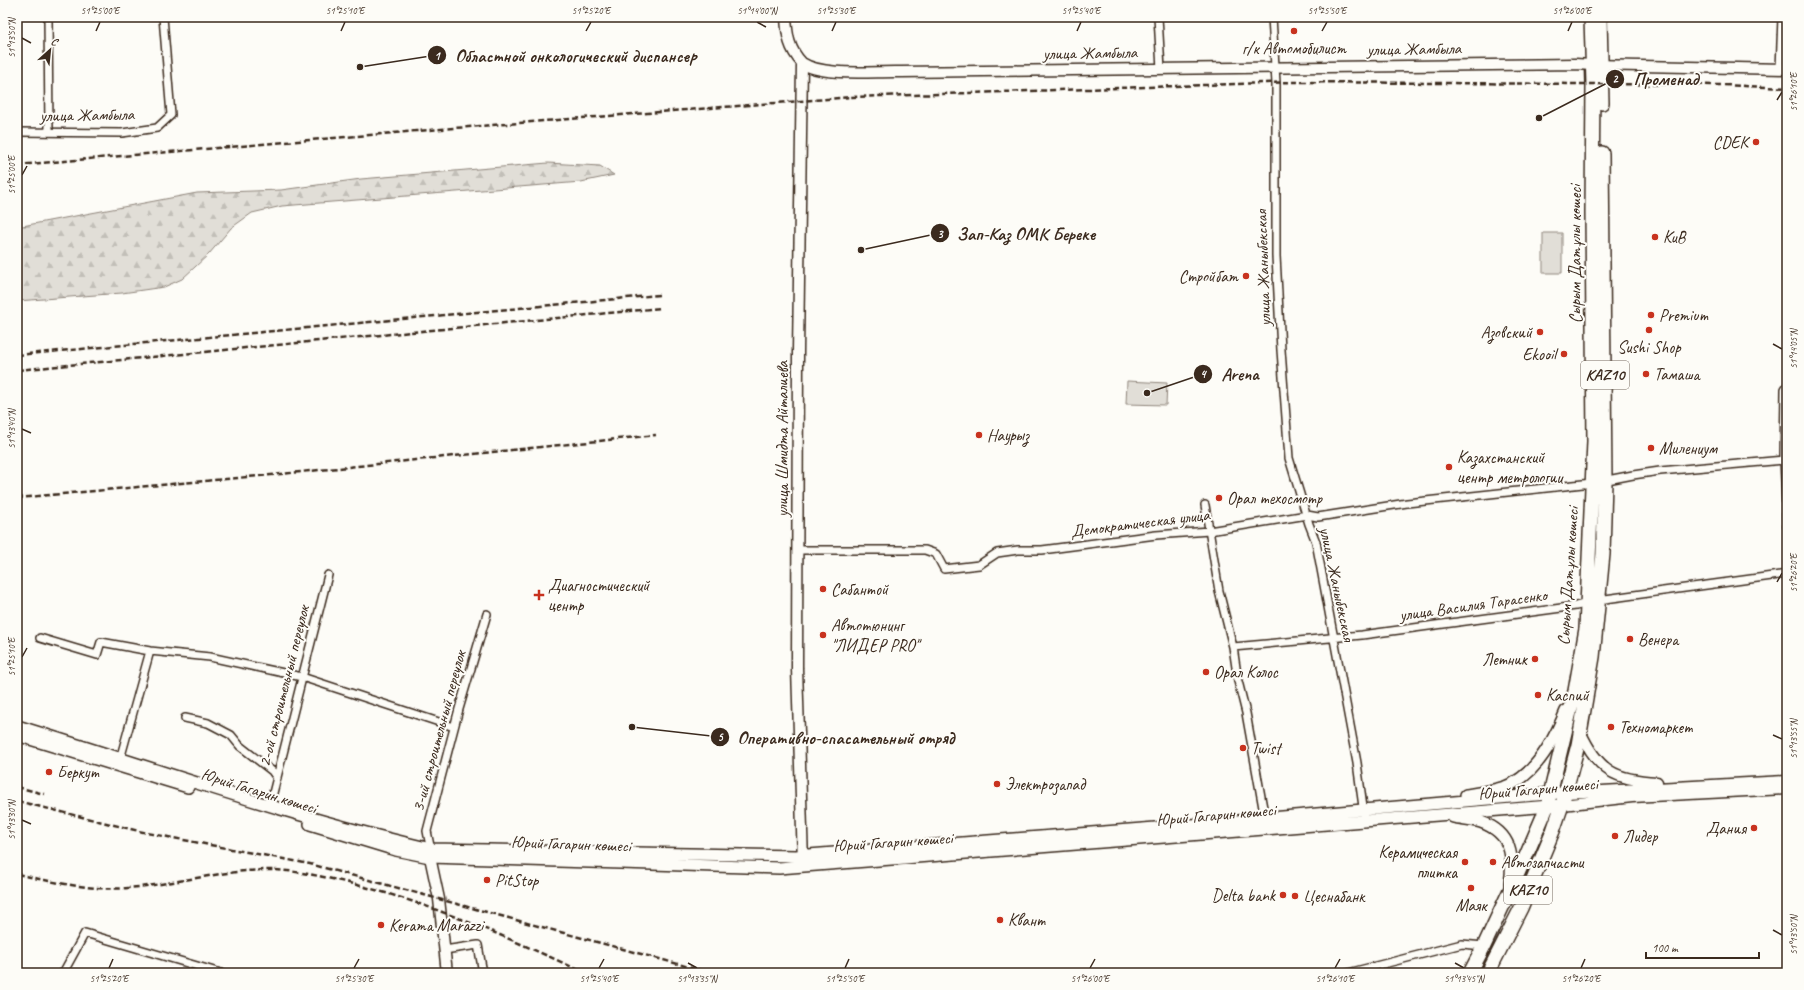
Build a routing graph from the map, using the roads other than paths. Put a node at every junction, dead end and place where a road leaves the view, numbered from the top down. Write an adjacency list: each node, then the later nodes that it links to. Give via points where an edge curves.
1 (48, 17): 15 (street)
2 (163, 17): 15 (street, улица Жамбыла, via 171,115 157,128 122,133)
3 (786, 17): 9 (street, via 790,45)
4 (1158, 17): 12 (street)
5 (1272, 17): 11 (street, улица Жаныбекская)
6 (1591, 17): 10 (highway, Сырым Датұлы көшесі / KAZ10)
7 (1600, 17): 10 (highway, Сырым Датұлы көшесі / KAZ10)
8 (1782, 17): 13 (street)
9 (802, 63): 12 (street, улица Жамбыла, via 825,71); 25 (street, улица Шмидта Айталиева)
10 (1597, 66): 11 (street, улица Жамбыла, via 1568,64); 13 (street, улица Жамбыла); 18 (highway, Сырым Датұлы көшесі / KAZ10); 19 (highway, Сырым Датұлы көшесі / KAZ10, via 1593,84)
11 (1275, 67): 12 (street, улица Жамбыла); 22 (street, улица Жаныбекская, via 1276,256 1281,350 1289,458)
12 (1161, 68)
13 (1783, 69)
14 (17, 132): 15 (street, улица Жамбыла)
15 (49, 132)
16 (1787, 386): 17 (street)
17 (1784, 460): 18 (street, Демократическая улица, via 1660,471); 21 (street)
18 (1605, 480): 19 (street, Демократическая улица); 28 (highway, Сырым Датұлы көшесі / KAZ10, via 1603,554)
19 (1592, 484): 22 (street, Демократическая улица, via 1407,503 1318,517); 28 (highway, Сырым Датұлы көшесі / KAZ10)
20 (1205, 505): 24 (street)
21 (1786, 506): 23 (street)
22 (1307, 516): 24 (street, Демократическая улица); 31 (street, улица Жаныбекская, via 1316,542)
23 (1787, 526)
24 (1209, 531): 25 (street, Демократическая улица, via 1004,552 979,565 944,568 936,554 925,550); 32 (street, via 1219,591)
25 (797, 550): 54 (street, улица Шмидта Айталиева)
26 (1787, 574): 28 (street, улица Василия Тарасенко)
27 (328, 575): 34 (street, 2-ой строительный переулок)
28 (1594, 602): 31 (street, улица Василия Тарасенко); 35 (highway, Сырым Датұлы көшесі / KAZ10); 39 (highway, Сырым Датұлы көшесі / KAZ10, via 1593,658)
29 (487, 614): 38 (street, 3-ий строительный переулок)
30 (40, 638): 33 (street, via 97,654 101,642)
31 (1333, 638): 32 (street, улица Василия Тарасенко); 51 (street, улица Жаныбекская, via 1357,760)
32 (1233, 647): 52 (street)
33 (150, 651): 34 (street, via 210,657); 41 (street)
34 (302, 676): 38 (street); 42 (street, 2-ой строительный переулок)
35 (1575, 691): 47 (highway, Сырым Датұлы көшесі / KAZ10); 48 (main road, via 1548,747 1524,776 1506,786 1455,796)
36 (186, 718): 42 (street, via 208,723 231,735)
37 (17, 726): 41 (main road, Юрий Гагарин көшесі)
38 (454, 727): 53 (street, 3-ий строительный переулок, via 427,831)
39 (1580, 731): 44 (street, via 1600,763 1620,777); 46 (highway, Сырым Датұлы көшесі / KAZ10)
40 (17, 735): 41 (main road, Юрий Гагарин көшесі)
41 (119, 762): 49 (main road, Юрий Гагарин көшесі); 53 (main road, Юрий Гагарин көшесі, via 383,846)
42 (277, 778): 49 (street, 2-ой строительный переулок)
43 (1787, 780): 44 (street, Юрий Гагарин көшесі)
44 (1691, 786): 46 (street, Юрий Гагарин көшесі)
45 (1787, 789): 46 (street, Юрий Гагарин көшесі)
46 (1564, 799): 47 (main road, Юрий Гагарин көшесі); 56 (highway, Сырым Датұлы көшесі / KAZ10)
47 (1548, 801): 48 (main road, Юрий Гагарин көшесі); 50 (main road, Юрий Гагарин көшесі); 55 (highway, Сырым Датұлы көшесі / KAZ10)
48 (1430, 804): 51 (main road, Юрий Гагарин көшесі)
49 (270, 805): 53 (main road, Юрий Гагарин көшесі, via 397,841)
50 (1443, 814): 51 (main road, Юрий Гагарин көшесі); 55 (main road, via 1483,823 1506,841 1513,860)
51 (1364, 815): 52 (main road, Юрий Гагарин көшесі); 54 (main road, Юрий Гагарин көшесі)
52 (1265, 819): 54 (main road, Юрий Гагарин көшесі)
53 (430, 853): 54 (main road, Юрий Гагарин көшесі, via 779,868); 58 (street, via 439,899)
54 (803, 861)
55 (1508, 895): 56 (highway); 57 (highway, Сырым Датұлы көшесі / KAZ10)
56 (1524, 902): 65 (highway, Сырым Датұлы көшесі / KAZ10)
57 (1484, 946): 63 (street, via 1462,944); 64 (highway, Сырым Датұлы көшесі / KAZ10)
58 (444, 950): 61 (street); 62 (street, via 478,945)
59 (63, 973): 60 (street, via 85,933)
60 (221, 973)
61 (446, 973)
62 (483, 973)
63 (1348, 973)
64 (1470, 973)
65 (1488, 973)

